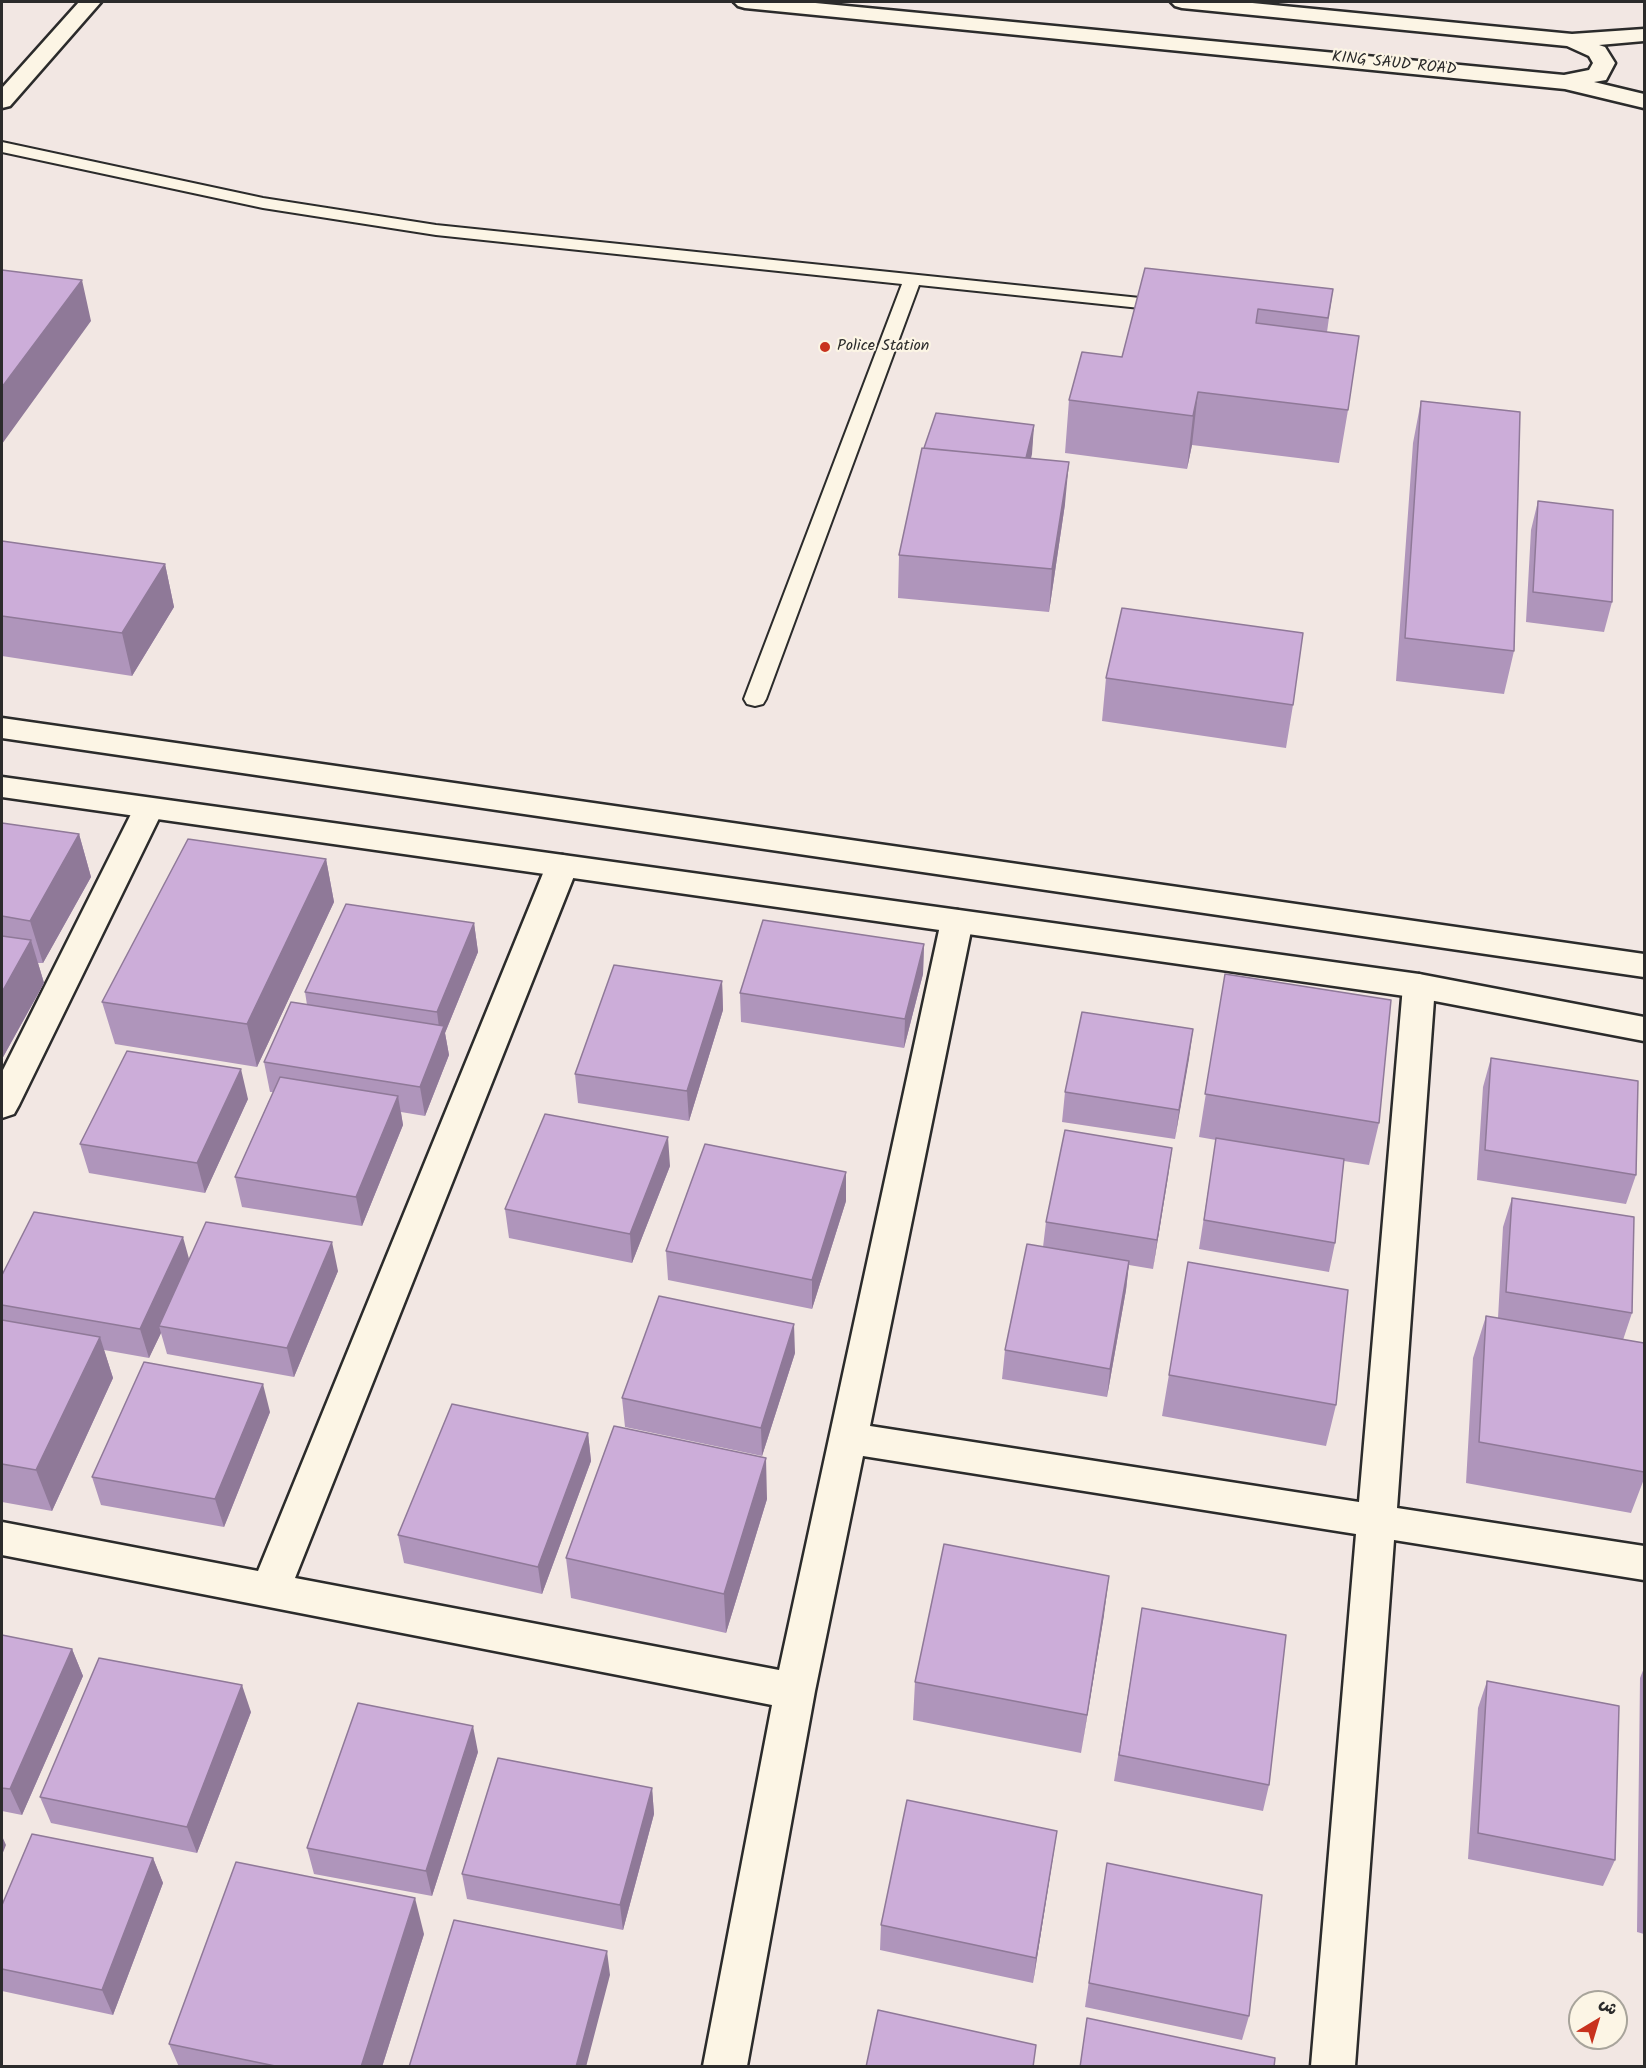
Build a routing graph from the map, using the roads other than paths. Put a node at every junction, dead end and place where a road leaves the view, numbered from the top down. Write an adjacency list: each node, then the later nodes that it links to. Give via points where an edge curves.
1 (90, 2): 7 (street)
2 (745, 2): 6 (street, KING SAUD ROAD)
3 (1182, 2): 5 (street, KING SAUD ROAD)
4 (1644, 35): 5 (street)
5 (1572, 40): 6 (street, KING SAUD ROAD, via 1598,52 1604,63 1598,75)
6 (1564, 82): 8 (street)
7 (2, 101)
8 (1644, 101)
9 (2, 147): 10 (lane, via 262,203 436,230)
10 (913, 279): 11 (lane); 12 (lane)
11 (1185, 308)
12 (754, 699)
13 (2, 728): 18 (street)
14 (2, 787): 15 (street)
15 (149, 808): 16 (street); 21 (street)
16 (562, 866): 17 (street); 26 (street)
17 (957, 921): 19 (street); 22 (street)
18 (1644, 966)
19 (1419, 986): 20 (street); 23 (street)
20 (1644, 1029)
21 (2, 1105)
22 (848, 1438): 23 (street); 27 (street)
23 (1376, 1521): 25 (street); 29 (street)
24 (2, 1539): 26 (street)
25 (1644, 1563)
26 (270, 1590): 27 (street)
27 (795, 1691): 28 (street)
28 (724, 2067)
29 (1333, 2067)

